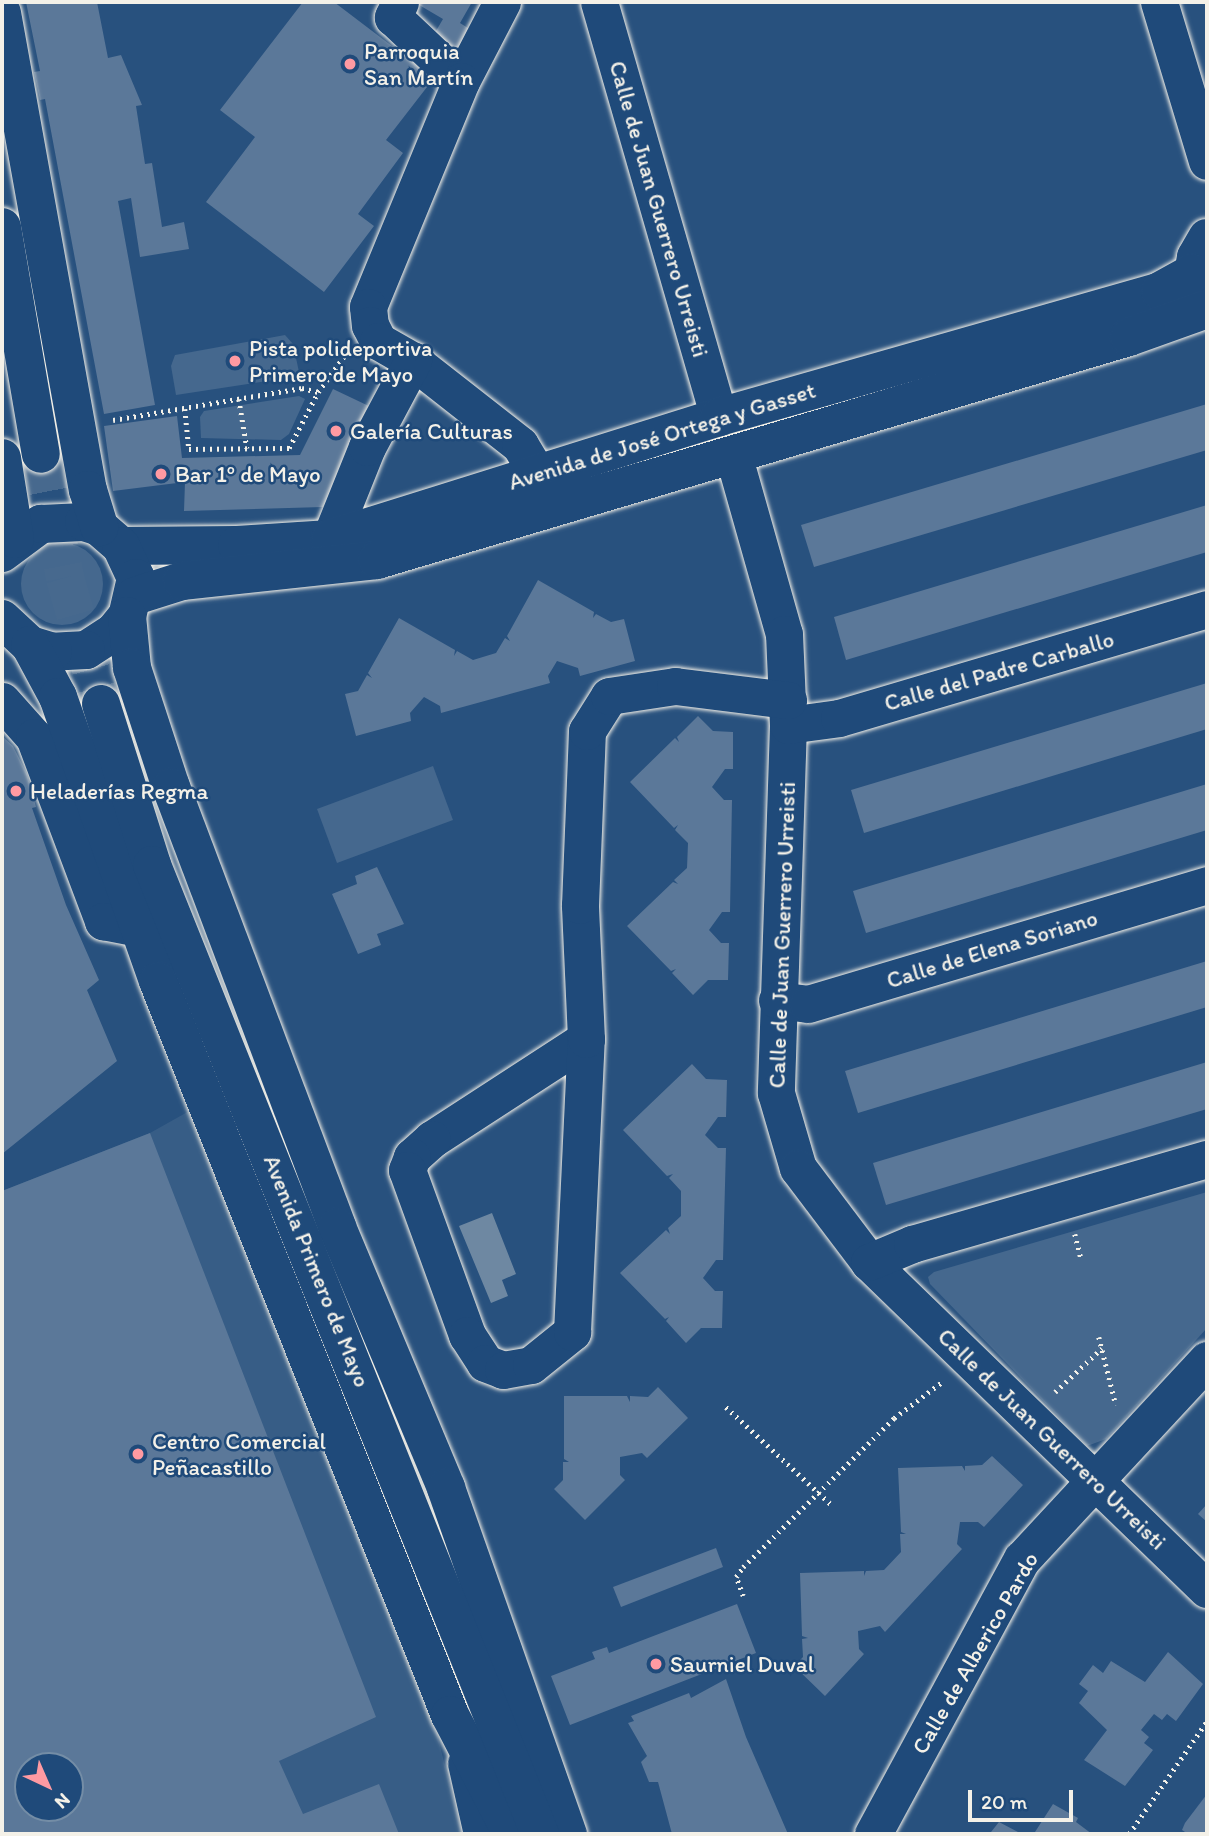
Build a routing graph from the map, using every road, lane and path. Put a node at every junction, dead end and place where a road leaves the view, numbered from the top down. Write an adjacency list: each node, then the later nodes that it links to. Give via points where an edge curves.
1 (400, 2): 6 (street, via 393,16)
2 (502, 2): 6 (street)
3 (599, 2): 16 (street, Calle de Juan Guerrero Urreisti)
4 (1159, 2): 7 (street)
5 (2, 13): 17 (main road)
6 (461, 81): 11 (street, via 368,307)
7 (1207, 161)
8 (2, 227): 19 (main road)
9 (1207, 238): 10 (main road, via 1196,257)
10 (1203, 296): 16 (main road, Avenida de José Ortega y Gasset, via 1160,292); 20 (main road, Avenida de José Ortega y Gasset, via 1129,337)
11 (370, 326): 12 (street, via 378,341); 13 (path)
12 (413, 361): 22 (street, via 520,445); 24 (street, via 367,447)
13 (318, 392): 14 (path, via 302,388); 18 (path, via 289,448)
14 (239, 399): 15 (path); 18 (path)
15 (185, 409): 17 (path); 18 (path, via 189,449)
16 (719, 417): 22 (main road, Avenida de José Ortega y Gasset)
17 (78, 425): 23 (main road)
18 (247, 449)
19 (41, 454)
20 (733, 454): 26 (main road, Avenida de José Ortega y Gasset, via 377,560 182,582); 32 (street, Calle de Juan Guerrero Urreisti, via 784,634)
21 (2, 458): 25 (main road)
22 (537, 473): 24 (main road, Avenida de José Ortega y Gasset)
23 (110, 536): 24 (main road, Avenida de José Ortega y Gasset); 25 (main road, Avenida de José Ortega y Gasset, via 56,520); 26 (main road, via 136,578)
24 (330, 539)
25 (6, 546)
26 (131, 606): 29 (main road, via 114,632 86,650 53,652); 56 (main road, via 131,668 171,786 337,1227 446,1488)
27 (1207, 610): 32 (street, Calle del Padre Carballo, via 839,718)
28 (2, 619): 29 (main road)
29 (30, 645): 34 (main road, via 58,697)
30 (2, 701): 34 (street, via 34,737 103,921)
31 (101, 704): 55 (main road, Avenida Primero de Mayo, via 152,865)
32 (788, 712): 35 (street, Calle de Juan Guerrero Urreisti); 36 (street, Calle del Padre Carballo, via 676,687 609,696 587,731 580,905)
33 (1207, 885): 35 (street, Calle de Elena Soriano, via 808,1004)
34 (139, 928): 51 (main road)
35 (777, 1000): 38 (street, Calle de Juan Guerrero Urreisti, via 776,1093 785,1137 812,1191)
36 (586, 1039): 36 (street, via 572,1332 531,1365 503,1370 485,1363 467,1335 407,1170 412,1157 432,1139)
37 (1207, 1159): 38 (street, via 912,1244)
38 (869, 1262): 44 (street, Calle de Juan Guerrero Urreisti)
39 (1100, 1337): 40 (path)
40 (1102, 1348): 44 (path); 45 (path, via 1120,1422)
41 (1207, 1360): 45 (street, Calle de Alberico Pardo)
42 (944, 1381): 47 (path, via 894,1418)
43 (726, 1407): 47 (path)
44 (1029, 1417): 46 (street, Calle de Juan Guerrero Urreisti)
45 (1134, 1438): 46 (street, Calle de Alberico Pardo)
46 (1094, 1480): 49 (street, Calle de Juan Guerrero Urreisti); 57 (street, Calle de Alberico Pardo, via 1022,1559)
47 (819, 1492): 48 (path); 50 (path, via 743,1567 736,1577)
48 (833, 1506)
49 (1207, 1590)
50 (743, 1596)
51 (450, 1715): 53 (street, via 472,1780); 54 (main road)
52 (1207, 1721): 58 (path)
53 (482, 1834)
54 (512, 1834)
55 (540, 1834)
56 (568, 1834)
57 (873, 1834)
58 (1129, 1834)

